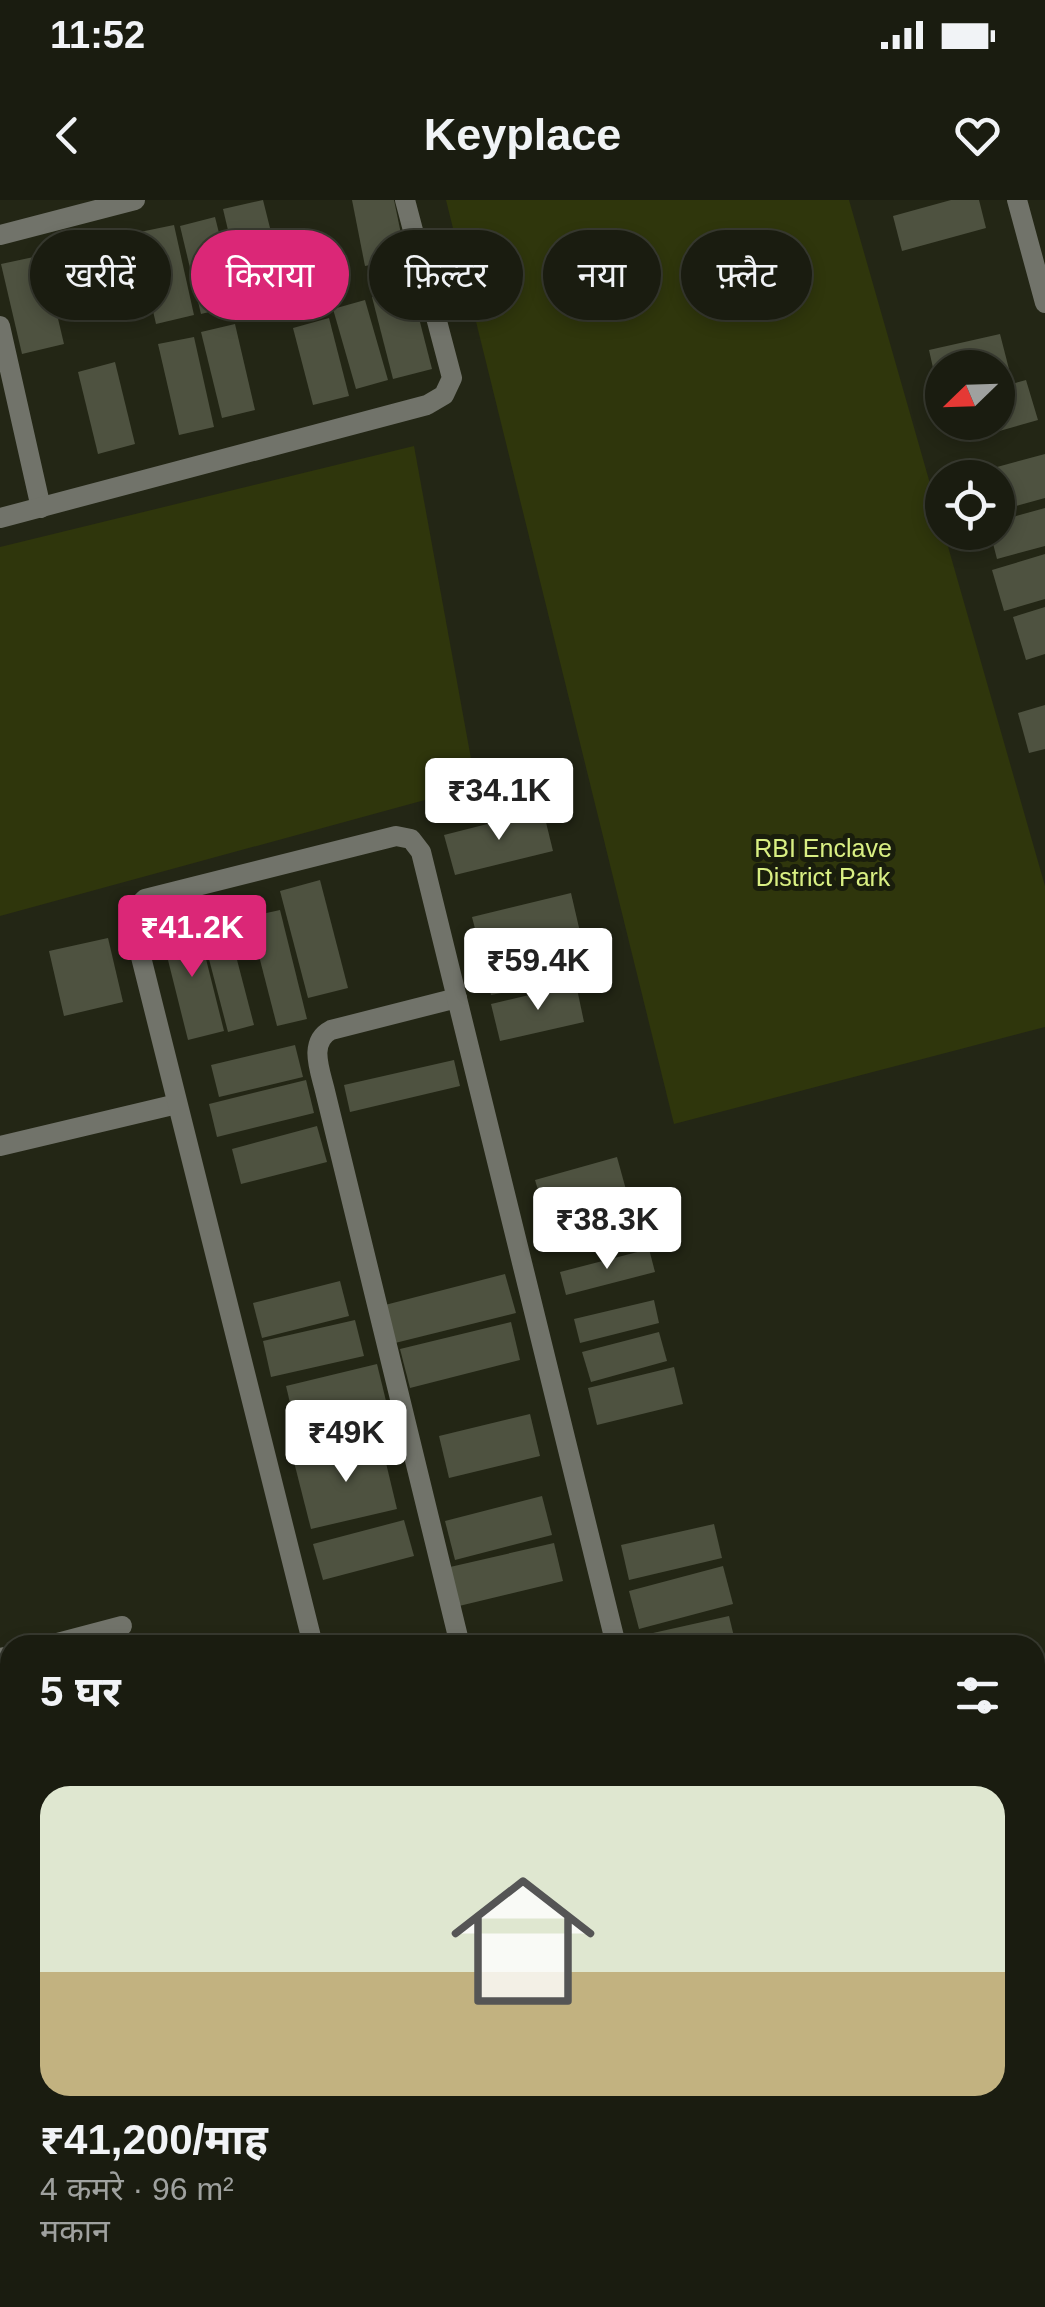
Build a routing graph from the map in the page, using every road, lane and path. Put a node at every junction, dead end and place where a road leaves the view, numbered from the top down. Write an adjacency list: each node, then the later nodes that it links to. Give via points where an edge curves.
1 (136, 200): 4 (street)
2 (406, 200): 7 (street, via 452,378 444,395 427,405)
3 (1018, 200): 5 (street)
4 (0, 235)
5 (1045, 303)
6 (0, 326): 7 (street)
7 (41, 508): 8 (street)
8 (0, 518)
9 (457, 998): 10 (street, via 411,838 396,836 145,899 134,910 133,925); 15 (street, via 330,1030 317,1043); 16 (street)
10 (177, 1104): 11 (street); 14 (street)
11 (0, 1146)
12 (122, 1626): 13 (street)
13 (88, 1635)
14 (310, 1635)
15 (458, 1635)
16 (614, 1635)

